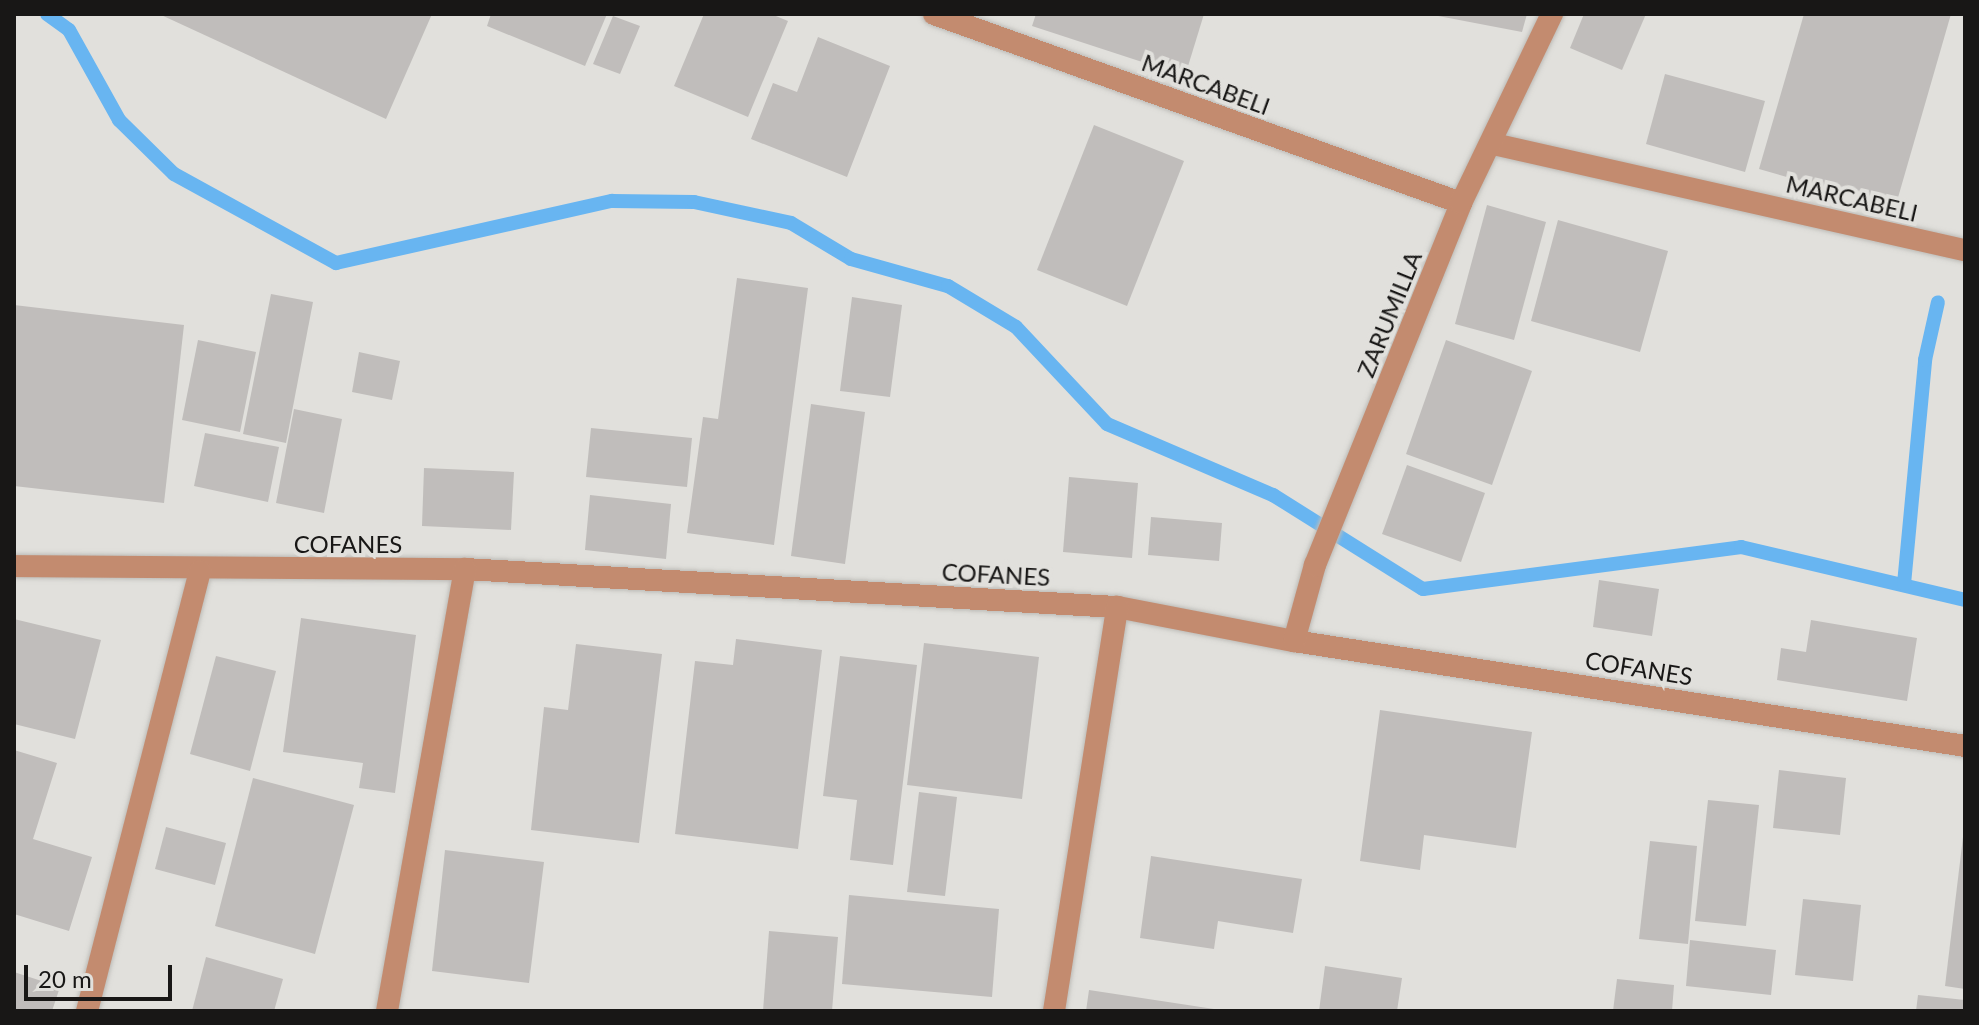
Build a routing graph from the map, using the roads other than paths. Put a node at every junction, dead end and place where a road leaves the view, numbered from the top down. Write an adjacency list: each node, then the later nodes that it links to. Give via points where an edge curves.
1 (934, 14): 4 (street, MARCABELI)
2 (1552, 14): 3 (street, ZARUMILLA)
3 (1493, 144): 4 (street, ZARUMILLA); 5 (street, MARCABELI)
4 (1461, 203): 10 (street, ZARUMILLA, via 1315,565)
5 (1965, 250)
6 (14, 566): 8 (street, COFANES)
7 (465, 569): 8 (street, COFANES); 9 (street, COFANES); 13 (street)
8 (200, 571): 12 (street)
9 (1117, 607): 10 (street, COFANES); 14 (street)
10 (1294, 641): 11 (street, COFANES)
11 (1965, 746)
12 (87, 1011)
13 (387, 1011)
14 (1054, 1011)

